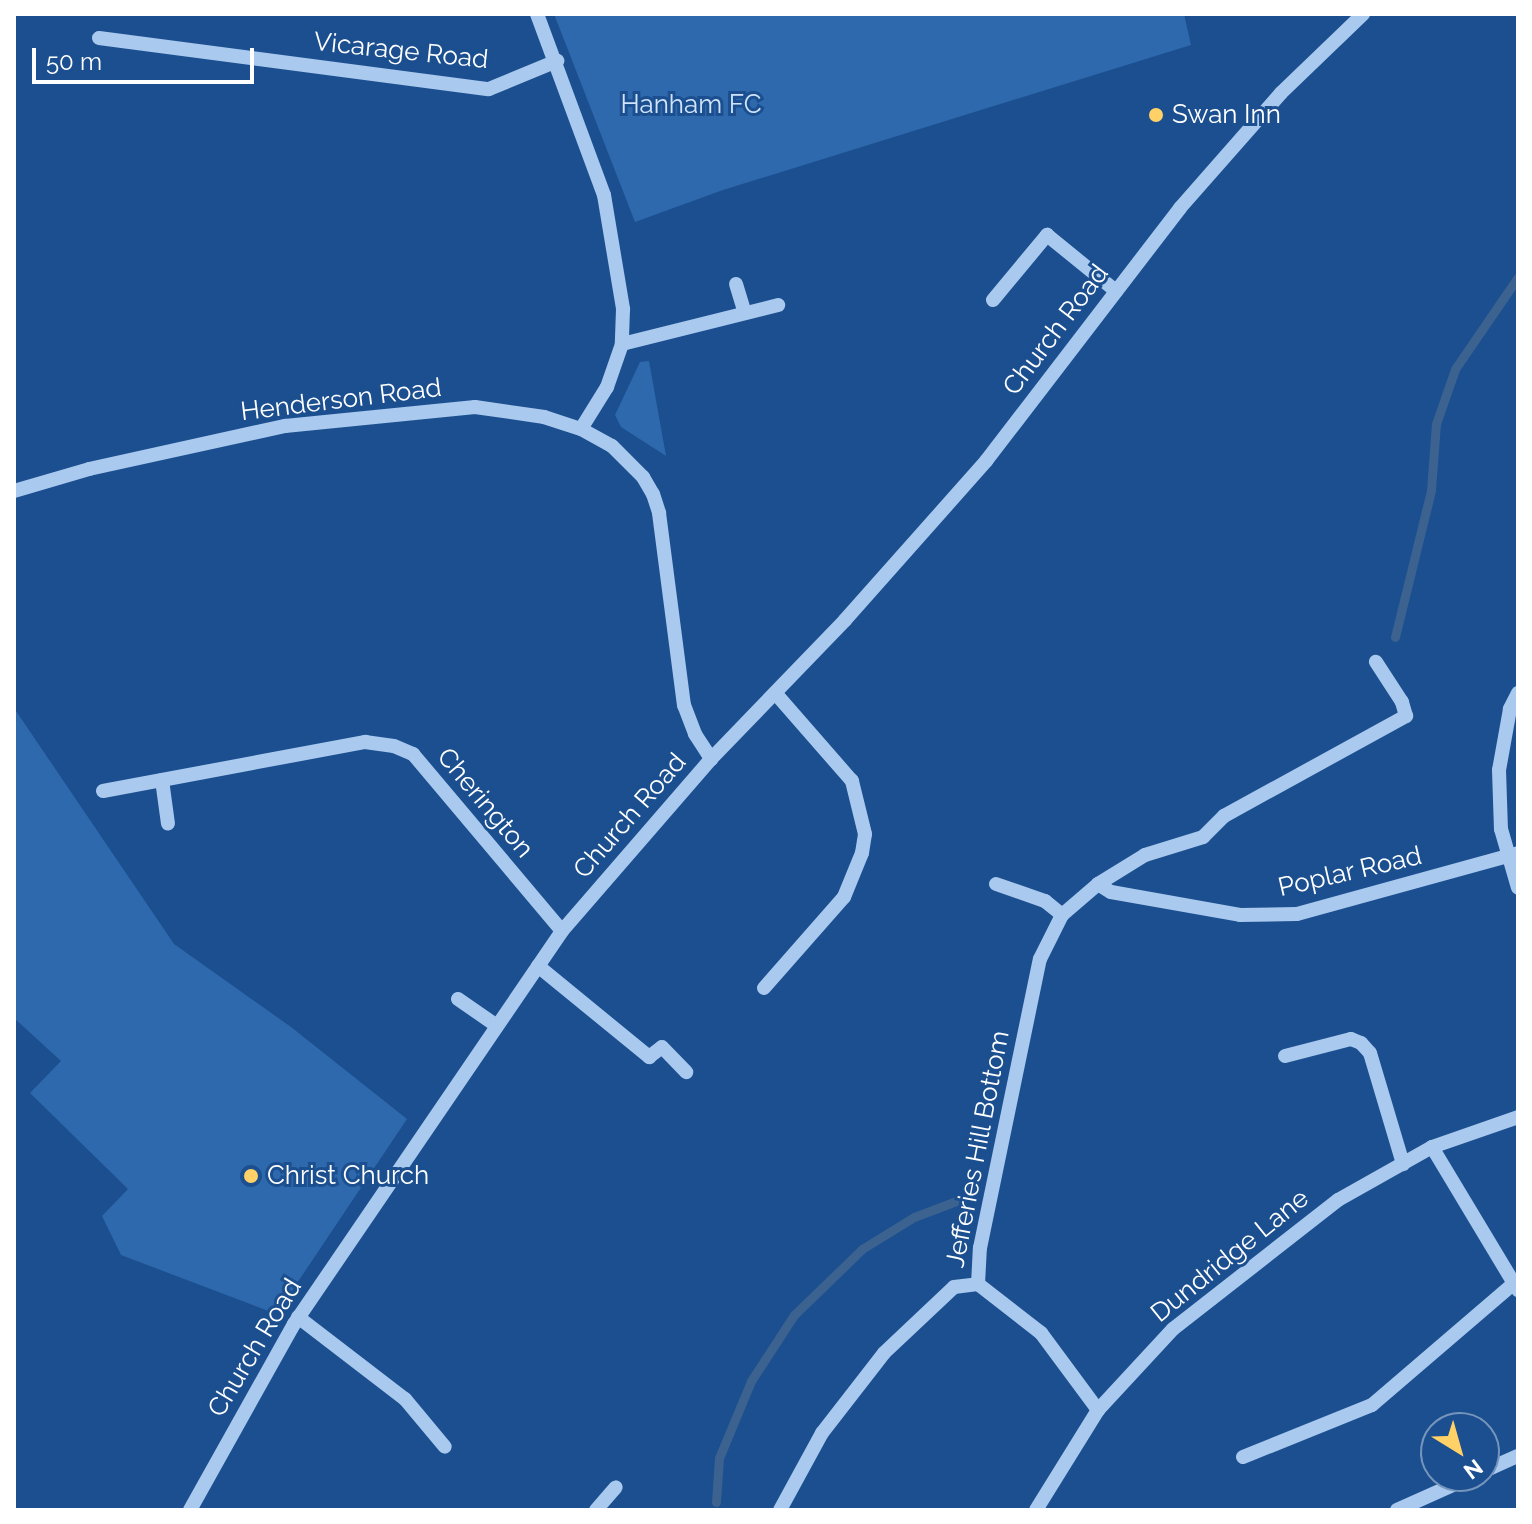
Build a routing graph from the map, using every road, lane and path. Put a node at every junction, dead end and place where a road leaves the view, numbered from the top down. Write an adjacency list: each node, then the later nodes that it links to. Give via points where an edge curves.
1 (537, 14): 4 (street)
2 (1363, 14): 6 (street, Church Road, via 1281,93)
3 (99, 38): 4 (street, Vicarage Road, via 489,89)
4 (557, 61): 10 (street, via 604,195 623,309)
5 (736, 284): 9 (street)
6 (1116, 291): 7 (street, via 1047,235); 15 (street, Church Road, via 986,461)
7 (993, 300)
8 (778, 305): 9 (street)
9 (745, 313): 10 (street)
10 (622, 344): 11 (street, via 607,387)
11 (581, 429): 12 (street, Henderson Road, via 544,417 475,407 285,426); 16 (street, via 612,446 653,494 684,705)
12 (14, 491)
13 (1376, 662): 22 (street, Jefferies Hill Bottom, via 1406,716 1224,816 1203,837 1145,855)
14 (1518, 693): 20 (street, via 1499,770 1501,829)
15 (776, 694): 16 (street, Church Road); 27 (street, via 852,781 865,834 844,897)
16 (711, 759): 25 (street, Church Road)
17 (162, 780): 18 (street, Cherington); 19 (street); 25 (street, Cherington, via 365,742 394,746 413,754)
18 (103, 791)
19 (168, 824)
20 (1513, 856): 22 (street, Poplar Road, via 1297,914 1240,915 1111,892); 23 (street)
21 (996, 884): 24 (street, via 1045,901)
22 (1098, 884): 24 (street, Jefferies Hill Bottom)
23 (1518, 888)
24 (1062, 915): 35 (street, Jefferies Hill Bottom, via 1040,959 980,1248)
25 (562, 931): 26 (street, Church Road)
26 (538, 966): 29 (street, Church Road); 31 (street, via 649,1057 662,1047)
27 (764, 988)
28 (458, 999): 29 (street)
29 (497, 1026): 37 (street, Church Road)
30 (1285, 1056): 34 (street, via 1351,1039 1361,1043 1370,1053)
31 (686, 1072)
32 (1518, 1117): 33 (street, Dundridge Lane)
33 (1432, 1147): 34 (street, Dundridge Lane); 36 (street)
34 (1403, 1164): 38 (street, Dundridge Lane, via 1338,1200 1173,1329)
35 (978, 1284): 38 (street, via 1041,1333); 45 (street, Jefferies Hill Bottom, via 954,1287 884,1353 822,1433)
36 (1516, 1285): 40 (street, via 1372,1405)
37 (298, 1317): 39 (street, via 405,1399); 43 (street, Church Road)
38 (1098, 1410): 46 (street, Dundridge Lane)
39 (445, 1447)
40 (1243, 1457)
41 (616, 1487): 44 (street)
42 (1437, 1492): 47 (street)
43 (190, 1510)
44 (596, 1510)
45 (780, 1510)
46 (1036, 1510)
47 (1397, 1510)

